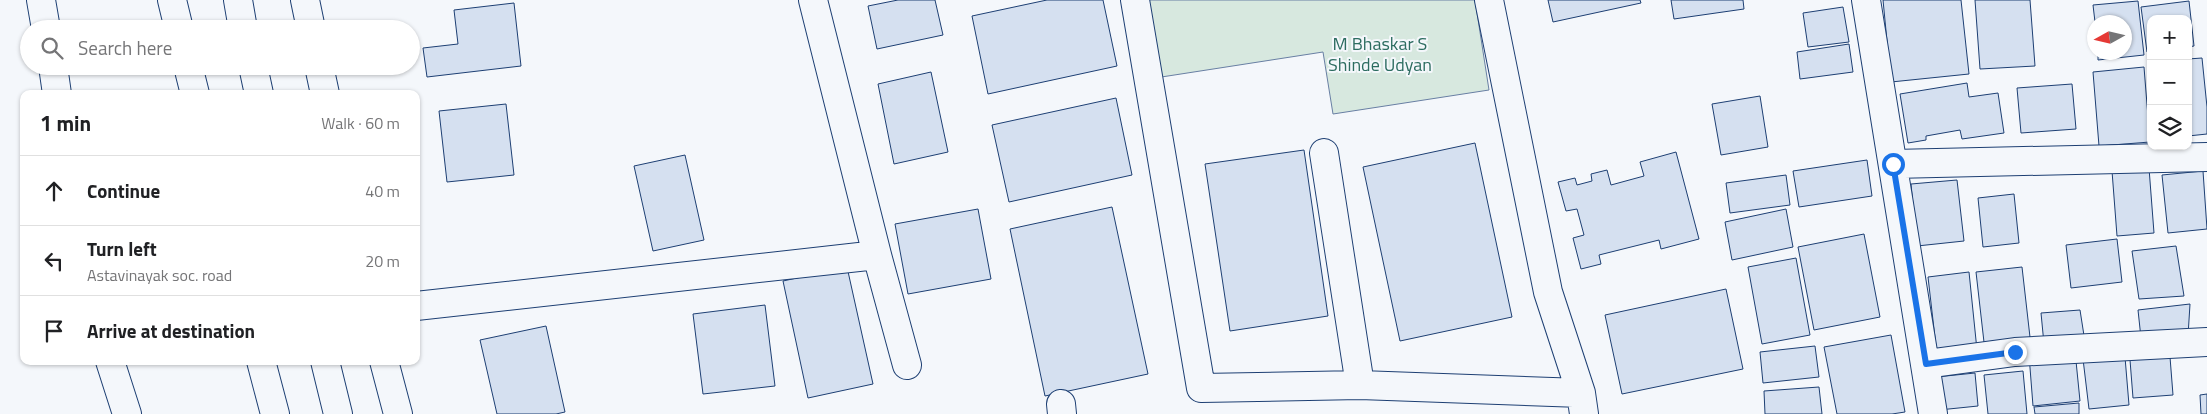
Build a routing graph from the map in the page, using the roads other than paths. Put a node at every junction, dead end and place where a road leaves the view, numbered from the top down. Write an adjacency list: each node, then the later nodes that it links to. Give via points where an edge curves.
1 (41, 0): 9 (main road)
2 (172, 0): 10 (main road)
3 (238, 0): 11 (main road)
4 (305, 0): 12 (main road)
5 (812, 0): 24 (main road)
6 (1135, 0): 33 (main road, via 1201,388)
7 (1489, 0): 34 (main road, via 1548,292)
8 (1866, 0): 23 (main road)
9 (44, 20)
10 (176, 20)
11 (241, 20)
12 (309, 20)
13 (55, 75): 17 (main road)
14 (190, 75): 18 (main road)
15 (255, 75): 19 (main road)
16 (321, 75): 20 (main road)
17 (57, 90)
18 (193, 90)
19 (258, 90)
20 (324, 90)
21 (1324, 153): 33 (main road)
22 (2207, 158): 23 (main road)
23 (1893, 164): 28 (main road)
24 (877, 254): 25 (main road); 27 (main road)
25 (420, 306)
26 (2207, 342): 28 (main road, via 2015,352)
27 (907, 364)
28 (1926, 364): 39 (main road)
29 (111, 365): 35 (main road)
30 (262, 365): 36 (main road)
31 (326, 365): 37 (main road)
32 (385, 365): 38 (main road)
33 (1360, 386): 34 (main road)
34 (1583, 403)
35 (127, 414)
36 (275, 414)
37 (338, 414)
38 (398, 414)
39 (1933, 414)

